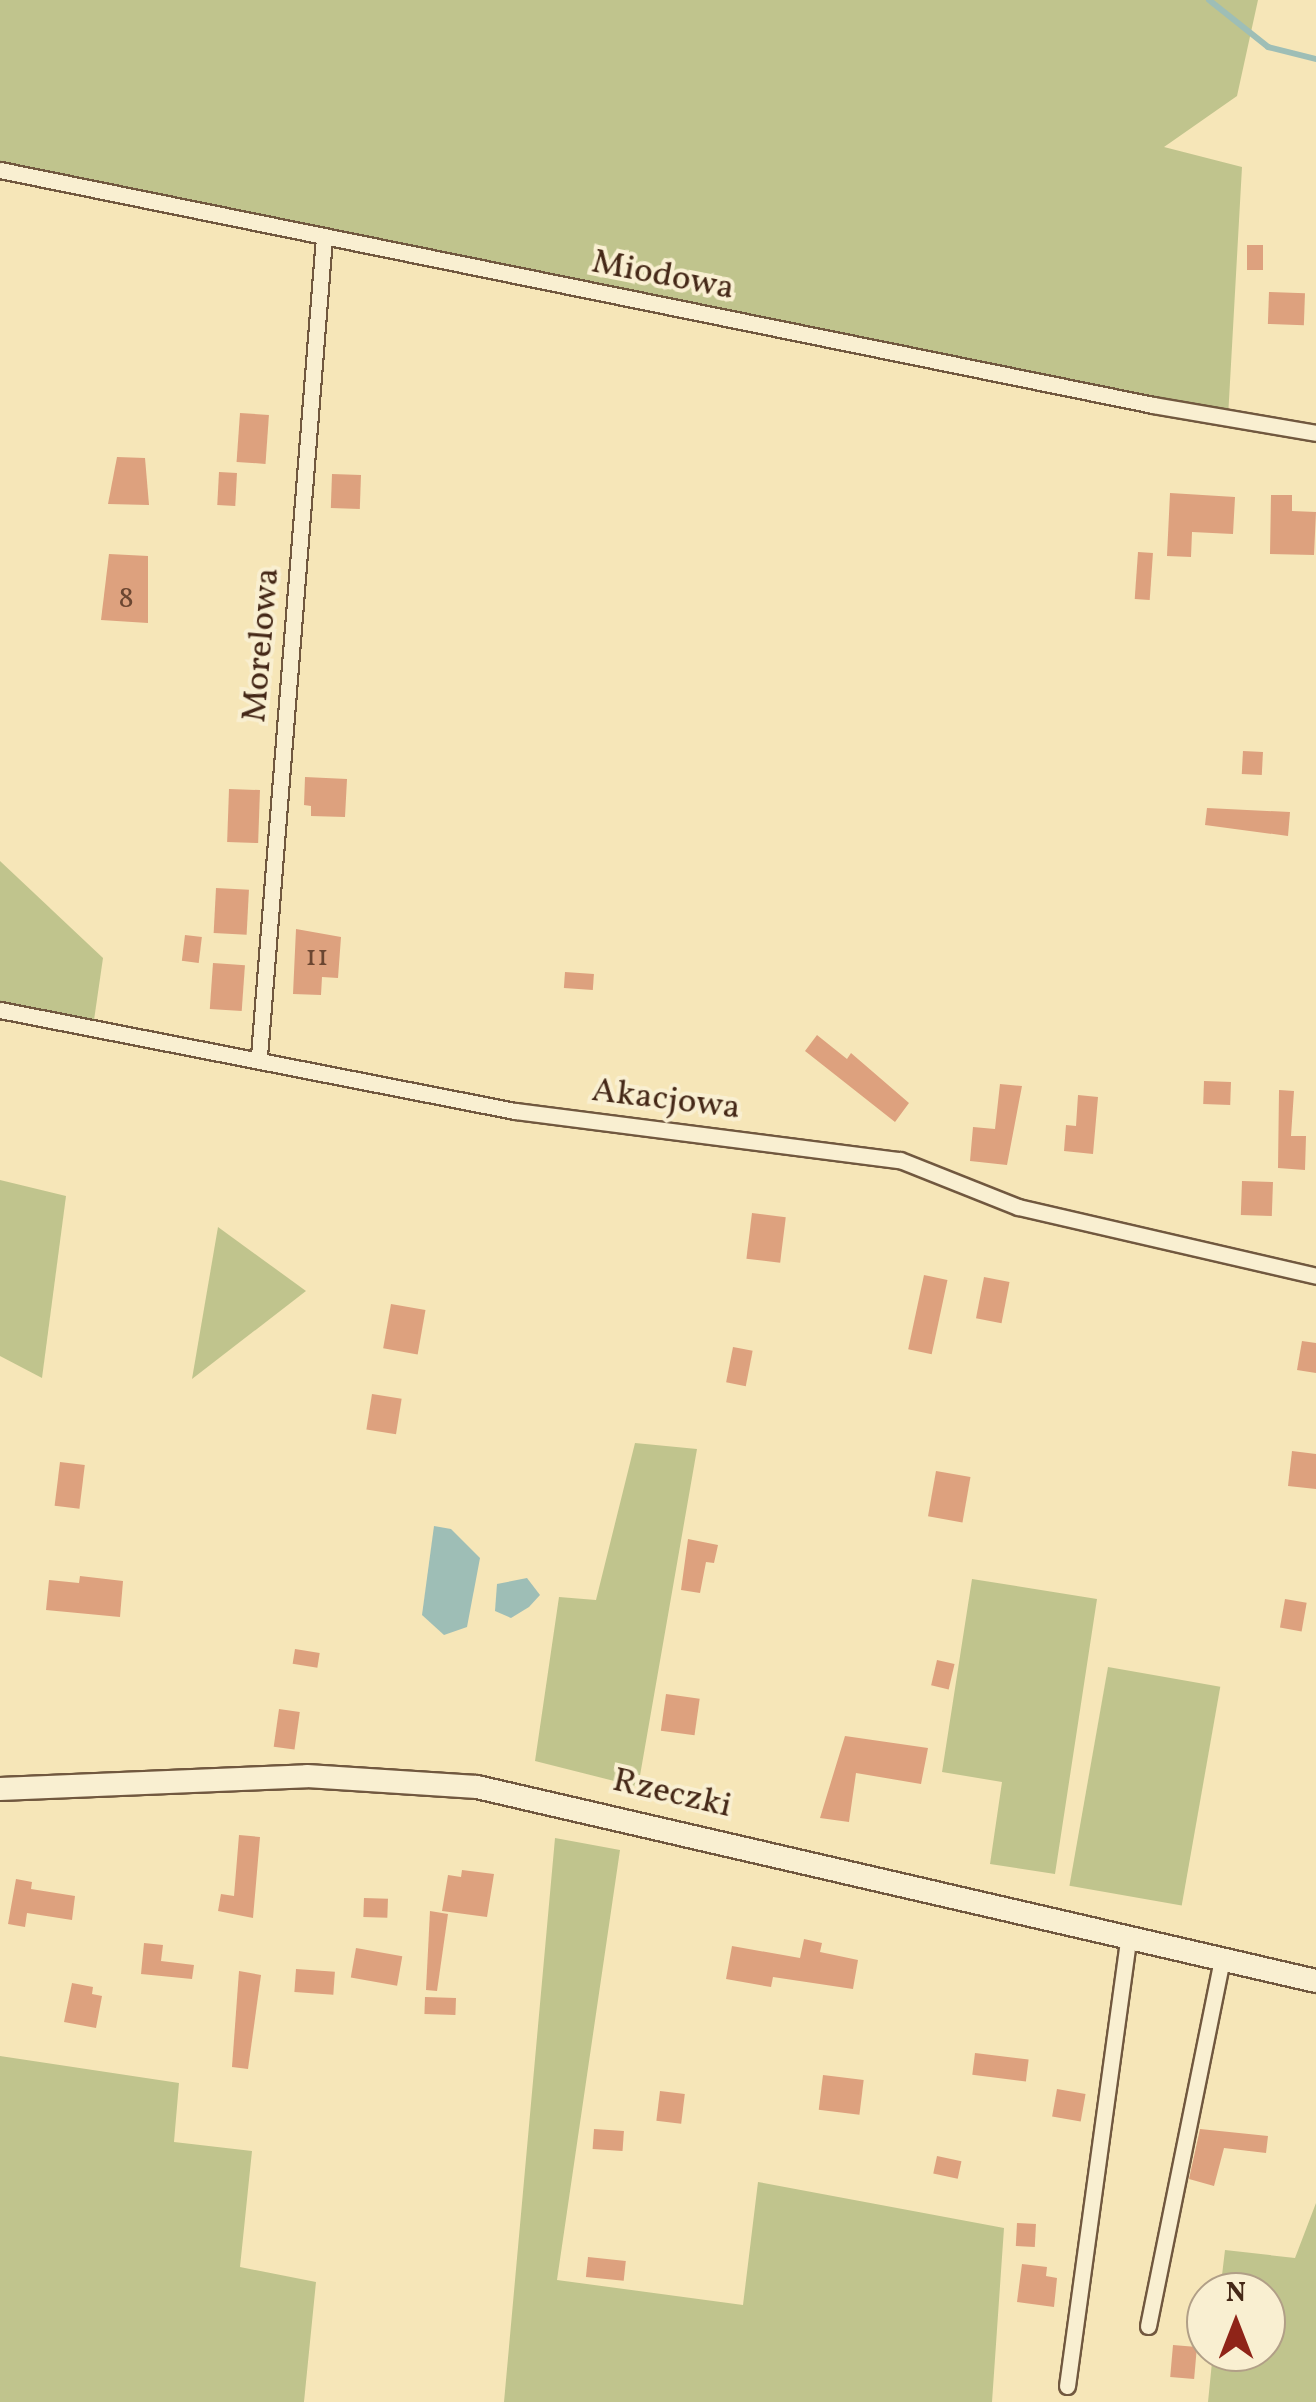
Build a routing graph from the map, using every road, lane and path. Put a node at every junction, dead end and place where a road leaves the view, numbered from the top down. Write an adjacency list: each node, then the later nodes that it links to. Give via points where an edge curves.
1 (0, 170): 2 (street, Miodowa)
2 (324, 238): 3 (street, Miodowa); 5 (street, Morelowa)
3 (1316, 433)
4 (0, 1010): 5 (street, Akacjowa)
5 (259, 1056): 6 (street, Akacjowa, via 515,1111 900,1160 1018,1207)
6 (1316, 1276)
7 (0, 1789): 8 (main road, Rzeczki, via 307,1776 418,1779 578,1808)
8 (1128, 1938): 9 (main road, Rzeczki); 12 (street)
9 (1222, 1960): 10 (main road, Rzeczki); 11 (street)
10 (1316, 1981)
11 (1148, 2326)
12 (1067, 2386)

